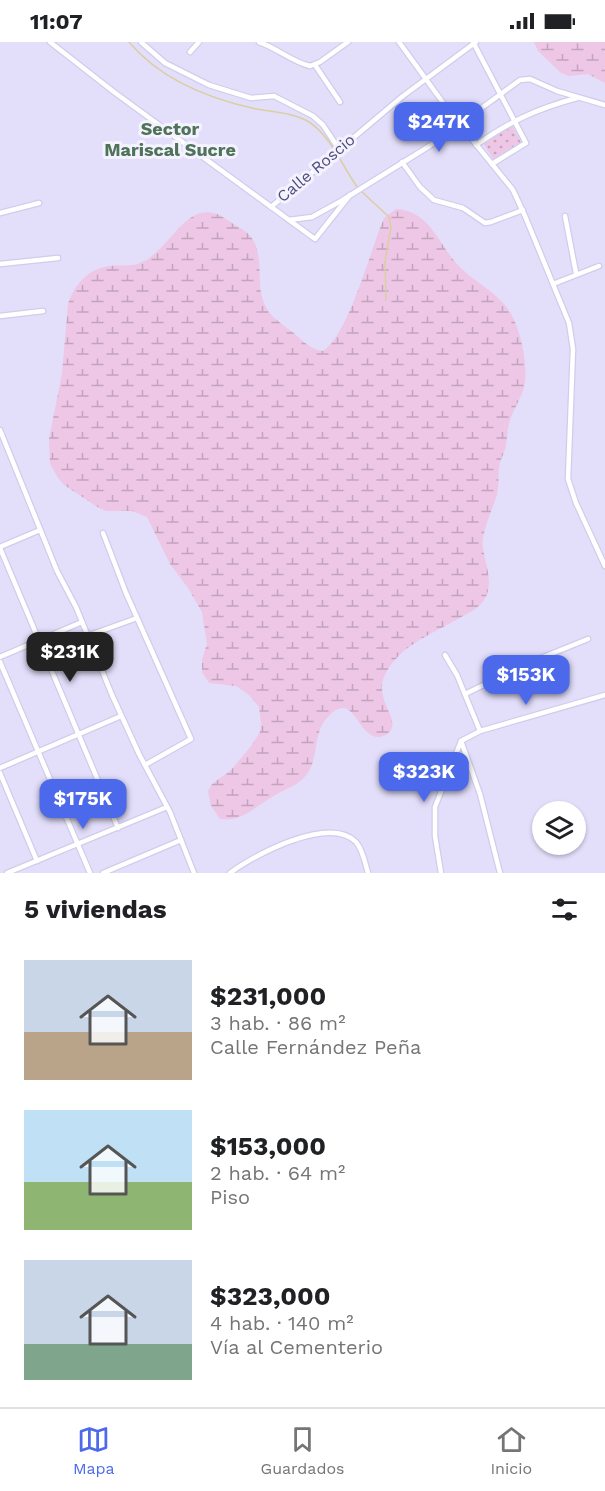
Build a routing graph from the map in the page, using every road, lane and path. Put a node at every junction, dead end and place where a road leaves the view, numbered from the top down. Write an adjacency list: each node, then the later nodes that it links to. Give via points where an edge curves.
1 (51, 42): 23 (street)
2 (141, 42): 18 (street, via 165,63 209,85 251,98 274,96 313,116 323,125)
3 (199, 42): 8 (street)
4 (259, 42): 9 (street, via 307,66)
5 (348, 42): 9 (street)
6 (399, 42): 10 (street)
7 (474, 42): 10 (street, Calle Roscio); 11 (street)
8 (190, 52)
9 (315, 65): 13 (street)
10 (425, 79): 16 (street); 18 (street, Calle Roscio)
11 (500, 93): 12 (street, via 526,79); 15 (street); 16 (street)
12 (578, 98): 14 (street); 15 (street)
13 (340, 102)
14 (605, 105)
15 (514, 120): 17 (street); 20 (street, via 526,143)
16 (459, 124): 17 (street); 19 (street)
17 (477, 145): 20 (street)
18 (336, 151): 23 (street, Calle Roscio)
19 (402, 162): 21 (street); 24 (street, via 434,200 463,208 485,223)
20 (492, 164): 24 (street)
21 (350, 195): 27 (street, via 312,217); 27 (street, via 315,239)
22 (39, 203): 25 (street)
23 (271, 207): 27 (street)
24 (523, 210): 32 (street)
25 (0, 213)
26 (565, 216): 31 (street)
27 (289, 220)
28 (58, 258): 29 (street)
29 (0, 264)
30 (599, 266): 31 (street)
31 (576, 273): 32 (street)
32 (553, 284): 39 (street, via 569,323 573,349 568,480)
33 (43, 311): 34 (street)
34 (0, 316)
35 (1, 433): 36 (street)
36 (40, 530): 38 (street); 41 (street)
37 (103, 533): 40 (street)
38 (0, 547): 44 (street)
39 (605, 566)
40 (137, 618): 42 (street); 55 (street, via 191,738)
41 (82, 622): 42 (street); 44 (street)
42 (87, 636): 50 (street)
43 (588, 639): 48 (street)
44 (40, 640): 46 (street); 52 (street)
45 (445, 655): 48 (street)
46 (0, 657)
47 (0, 662): 54 (street)
48 (465, 694): 51 (street)
49 (605, 695): 51 (street)
50 (121, 716): 52 (street); 55 (street)
51 (480, 731): 53 (street)
52 (80, 734): 54 (street); 59 (street)
53 (461, 741): 69 (street, via 435,807); 70 (street, via 480,794)
54 (39, 751): 56 (street); 61 (street)
55 (145, 765): 58 (street)
56 (0, 768)
57 (0, 773): 62 (street)
58 (167, 807): 59 (street); 60 (street)
59 (118, 828): 61 (street)
60 (181, 840): 65 (street); 66 (street)
61 (78, 844): 62 (street); 64 (street)
62 (37, 861): 63 (street)
63 (7, 873)
64 (90, 873)
65 (103, 873)
66 (194, 873)
67 (230, 873): 68 (street, via 280,846 329,832 356,842)
68 (368, 873)
69 (441, 873)
70 (500, 873)

